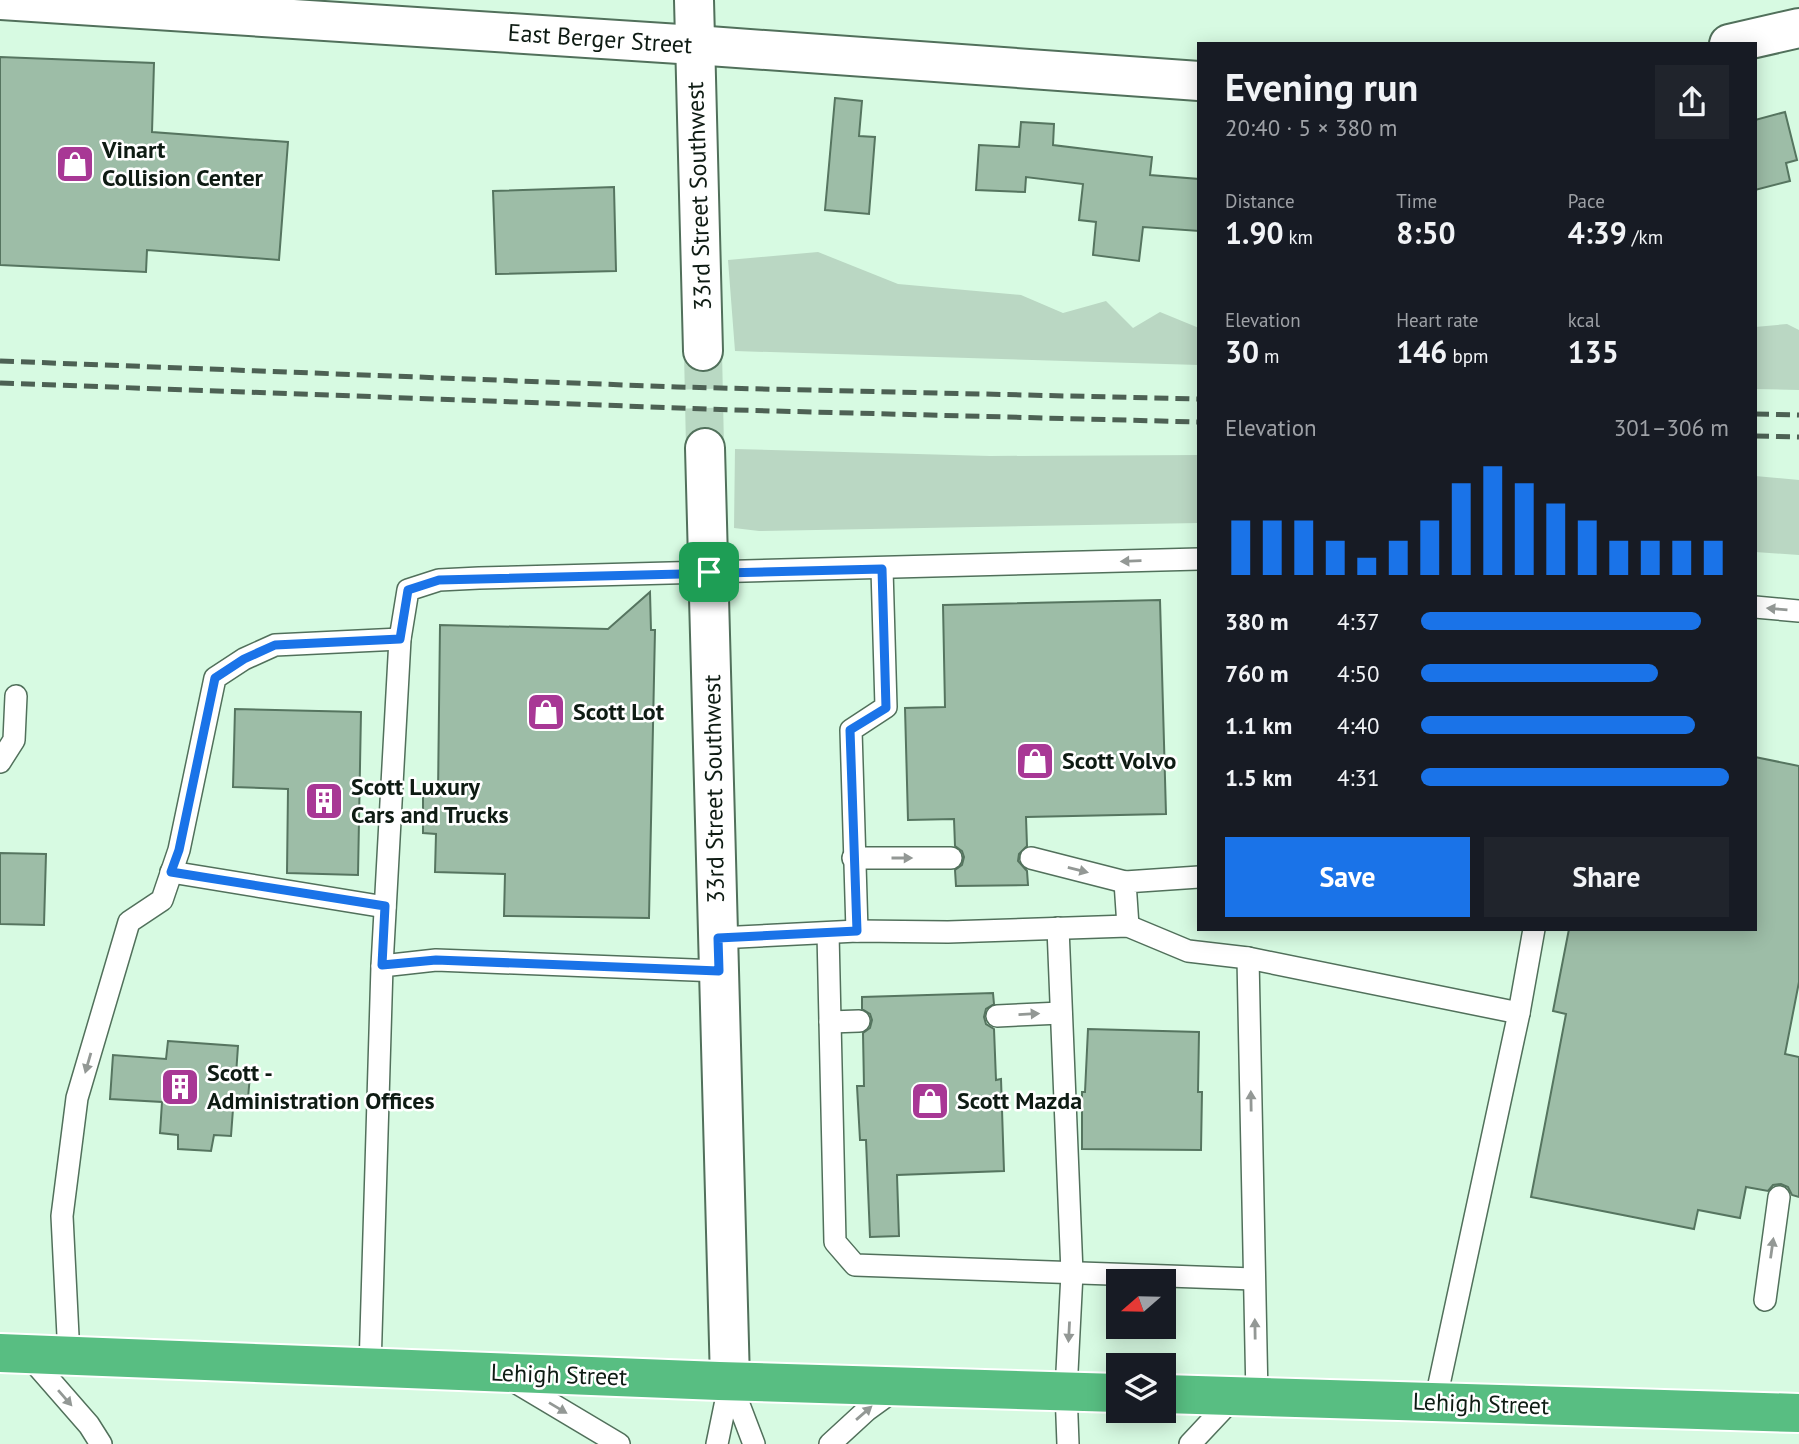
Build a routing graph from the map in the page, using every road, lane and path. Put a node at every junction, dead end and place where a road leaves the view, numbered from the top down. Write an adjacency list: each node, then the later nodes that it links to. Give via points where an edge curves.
1 (0, 0): 5 (street, East Berger Street)
2 (694, 0): 5 (street, 33rd Street Southwest)
3 (1799, 28): 4 (street)
4 (1738, 42)
5 (695, 45): 6 (street, East Berger Street); 7 (street, 33rd Street Southwest)
6 (1197, 81)
7 (704, 351)
8 (705, 449): 11 (street, 33rd Street Southwest)
9 (1197, 559): 10 (lane, one-way to 10)
10 (882, 569): 11 (lane); 17 (lane, via 886,708 850,730)
11 (709, 572): 14 (lane, via 439,580 408,590); 29 (street, 33rd Street Southwest)
12 (1757, 607): 13 (lane, one-way to 12)
13 (1799, 611)
14 (400, 639): 20 (lane, via 275,645 215,678); 23 (lane)
15 (16, 696): 16 (lane, via 14,740)
16 (0, 762)
17 (853, 858): 18 (lane, one-way to 18); 26 (lane)
18 (951, 858)
19 (1031, 858): 22 (lane, one-way to 22)
20 (171, 872): 23 (lane); 42 (lane, one-way to 42, via 162,900 129,922 77,1098 62,1216)
21 (1197, 877): 22 (lane)
22 (1125, 881): 24 (lane)
23 (385, 906): 31 (lane)
24 (1128, 926): 25 (lane); 30 (lane, via 1188,951)
25 (1058, 928): 26 (lane); 32 (lane)
26 (857, 931): 28 (lane)
27 (1534, 931): 33 (lane)
28 (828, 933): 29 (lane); 36 (lane)
29 (719, 954): 31 (lane); 45 (street, 33rd Street Southwest)
30 (1248, 958): 33 (lane); 39 (lane, one-way to 30)
31 (382, 965): 43 (lane)
32 (1061, 1013): 34 (lane, one-way to 32); 38 (lane)
33 (1519, 1013): 51 (lane)
34 (997, 1016)
35 (859, 1021): 36 (lane)
36 (830, 1022): 38 (lane, via 835,1242 855,1265)
37 (1779, 1197): 40 (lane, one-way to 37)
38 (1072, 1273): 39 (lane); 47 (lane, one-way to 47)
39 (1254, 1279): 50 (lane, one-way to 39)
40 (1765, 1300)
41 (14, 1354): 42 (highway, Lehigh Street); 53 (lane, one-way to 53, via 89,1426)
42 (69, 1356): 43 (highway, Lehigh Street)
43 (370, 1367): 44 (highway, Lehigh Street)
44 (499, 1373): 45 (highway, Lehigh Street); 54 (lane, one-way to 54)
45 (730, 1381): 46 (highway, Lehigh Street); 55 (lane); 56 (lane)
46 (900, 1386): 47 (highway, Lehigh Street); 57 (lane, one-way to 46)
47 (1066, 1391): 48 (highway, Lehigh Street); 58 (lane)
48 (1106, 1393)
49 (1176, 1394): 50 (highway, Lehigh Street)
50 (1246, 1397): 51 (highway, Lehigh Street); 59 (lane)
51 (1435, 1403): 52 (highway, Lehigh Street)
52 (1799, 1413)
53 (101, 1444)
54 (619, 1444)
55 (717, 1444)
56 (754, 1444)
57 (831, 1444)
58 (1068, 1444)
59 (1190, 1444)

